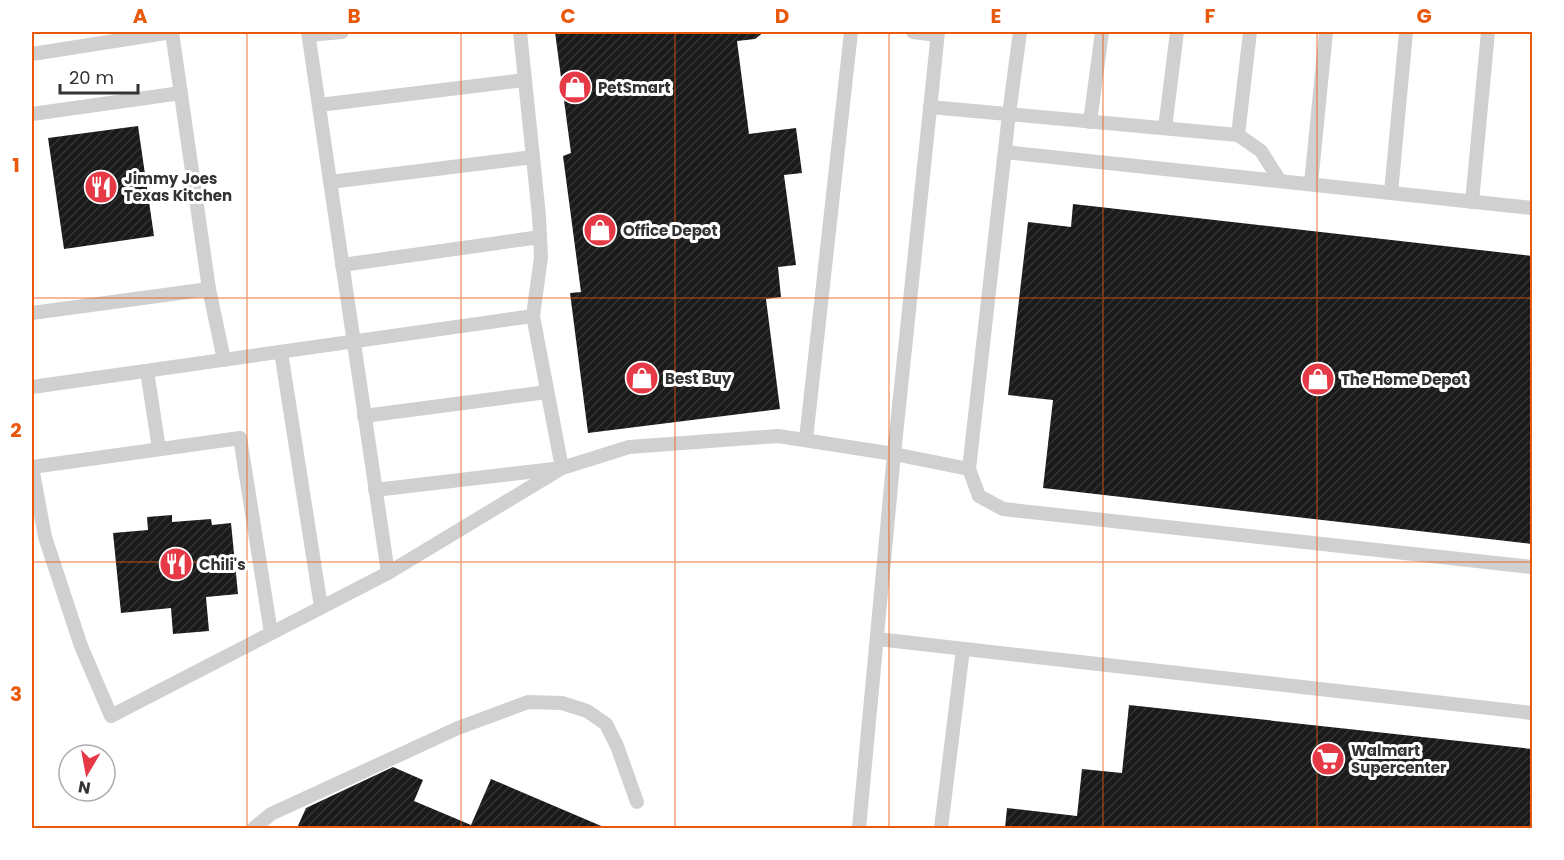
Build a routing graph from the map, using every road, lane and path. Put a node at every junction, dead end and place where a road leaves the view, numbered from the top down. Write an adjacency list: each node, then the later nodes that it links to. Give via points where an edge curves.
1 (172, 32): 15 (lane); 17 (lane)
2 (342, 32): 13 (lane)
3 (520, 32): 16 (lane)
4 (851, 32): 45 (lane)
5 (913, 32): 14 (lane)
6 (1020, 32): 21 (lane)
7 (1102, 32): 22 (lane)
8 (1177, 32): 23 (lane)
9 (1250, 32): 24 (lane)
10 (1326, 32): 29 (lane)
11 (1406, 32): 30 (lane)
12 (1488, 32): 31 (lane)
13 (309, 33): 18 (lane)
14 (938, 33): 19 (lane)
15 (32, 54)
16 (525, 80): 18 (lane); 26 (lane)
17 (181, 93): 20 (lane); 35 (lane)
18 (319, 105): 28 (lane)
19 (930, 107): 21 (lane); 47 (lane)
20 (32, 114)
21 (1009, 114): 22 (lane); 25 (lane)
22 (1090, 122): 23 (lane)
23 (1165, 128): 24 (lane)
24 (1239, 135): 27 (lane, via 1261,151)
25 (1005, 152): 27 (lane); 49 (lane)
26 (533, 157): 28 (lane); 33 (lane)
27 (1280, 181): 29 (lane)
28 (330, 182): 34 (lane)
29 (1311, 184): 30 (lane)
30 (1391, 193): 31 (lane)
31 (1472, 201): 32 (lane)
32 (1533, 208)
33 (540, 237): 34 (lane); 37 (lane)
34 (342, 265): 38 (lane)
35 (209, 289): 36 (lane); 40 (lane)
36 (32, 313)
37 (533, 316): 38 (lane); 43 (lane)
38 (352, 342): 39 (lane); 44 (lane)
39 (281, 352): 40 (lane); 53 (lane)
40 (224, 360): 41 (lane)
41 (147, 371): 42 (lane); 46 (lane)
42 (32, 387)
43 (547, 392): 44 (lane); 48 (lane)
44 (364, 416): 50 (lane)
45 (806, 439): 47 (lane); 48 (lane, via 778,436 629,447)
46 (159, 449): 54 (lane, via 240,438); 54 (lane, via 32,467 45,537 81,646 111,716)
47 (894, 454): 49 (lane); 55 (lane)
48 (562, 468): 50 (lane); 52 (lane)
49 (969, 469): 51 (lane, via 979,496 1003,509)
50 (375, 490): 52 (lane)
51 (1533, 567)
52 (388, 573): 53 (lane)
53 (321, 607): 54 (lane)
54 (271, 633)
55 (877, 639): 56 (lane); 60 (lane)
56 (963, 649): 57 (lane); 61 (lane)
57 (1533, 713)
58 (637, 802): 59 (lane, via 606,724 587,711 562,703 528,702 458,728 271,814)
59 (254, 828)
60 (859, 828)
61 (941, 828)

